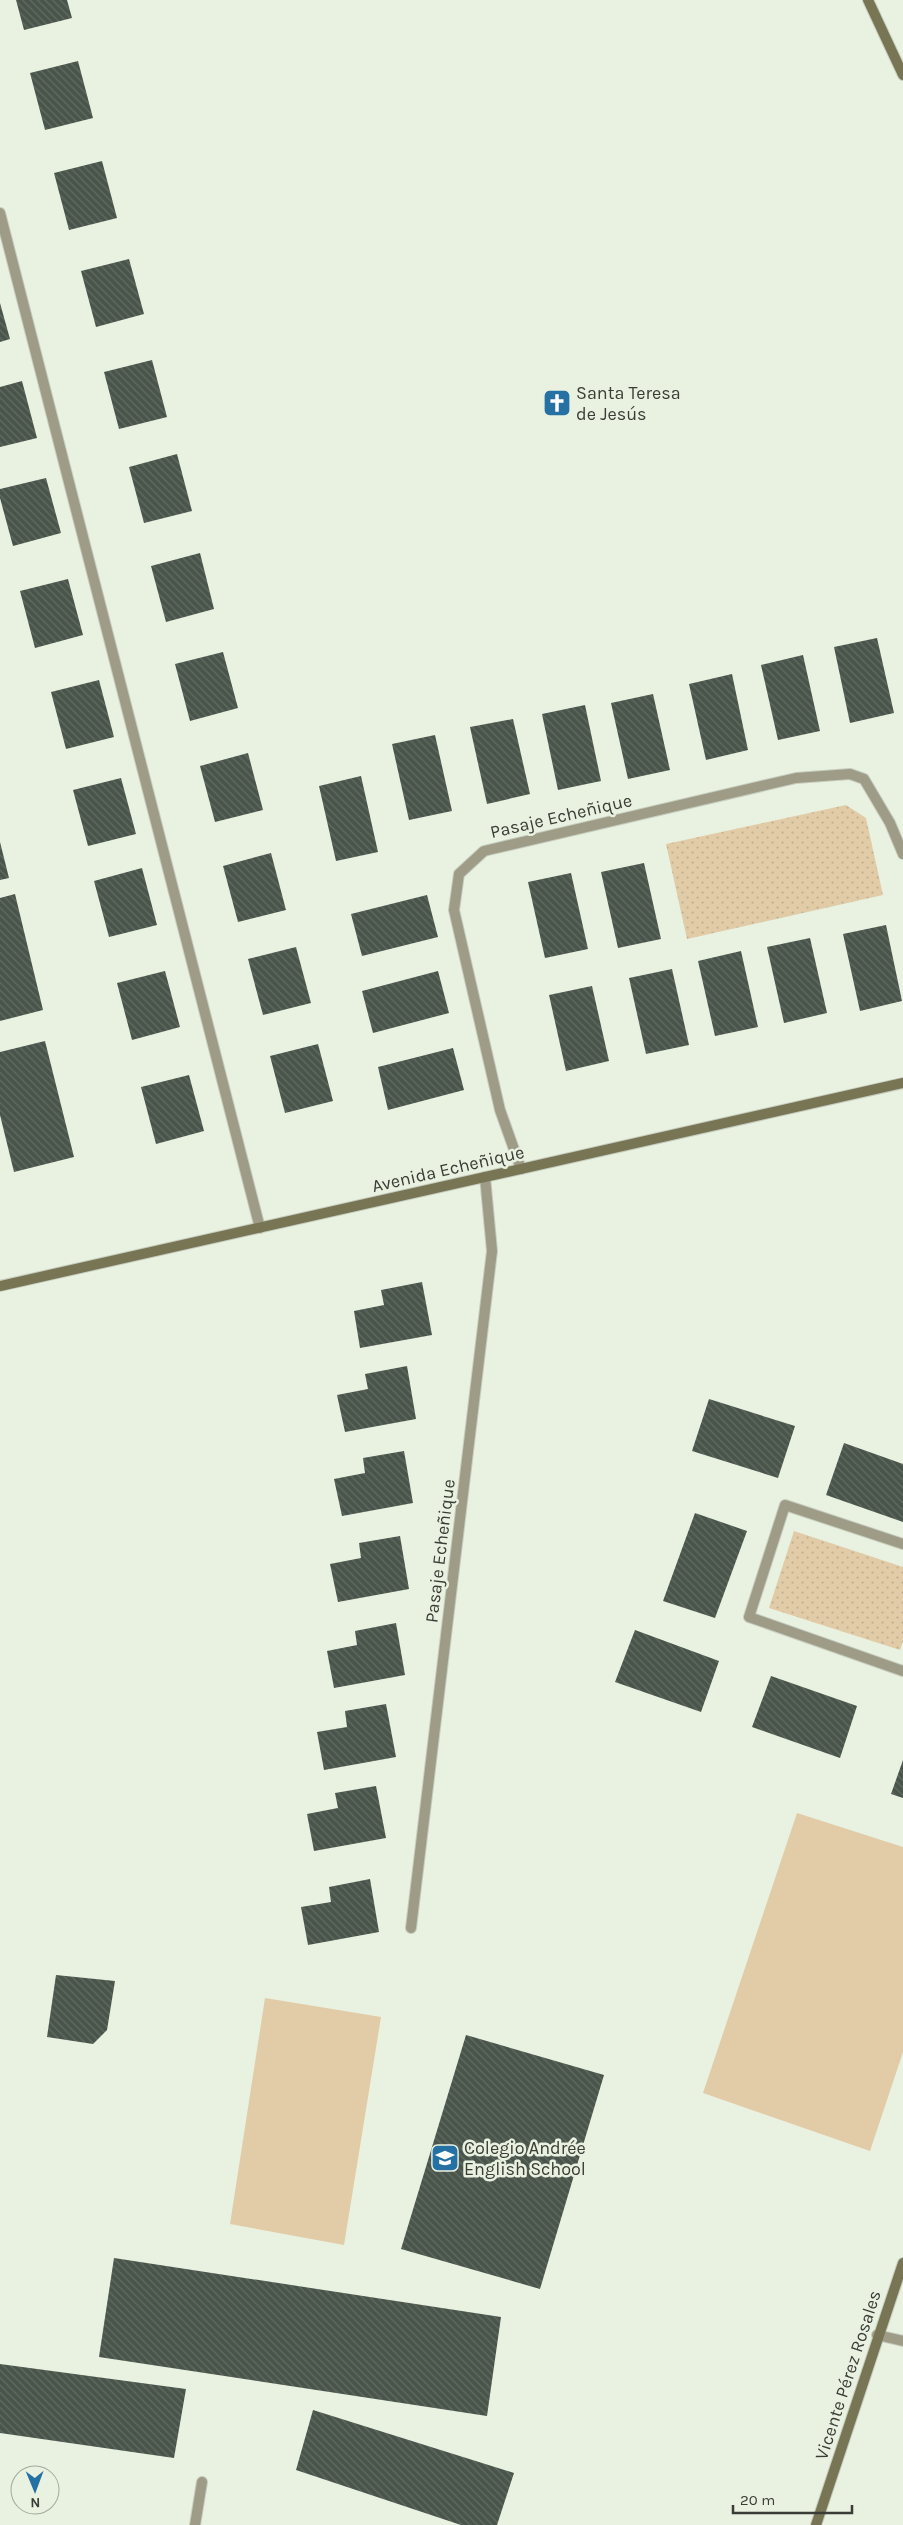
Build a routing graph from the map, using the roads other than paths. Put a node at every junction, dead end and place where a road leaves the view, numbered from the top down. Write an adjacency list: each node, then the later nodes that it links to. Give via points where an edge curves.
1 (868, 0): 2 (street)
2 (903, 75)
3 (0, 213): 8 (street)
4 (903, 854): 6 (street, Pasaje Echeñique, via 890,823 864,779 850,774 796,778 484,851 459,874 454,910 500,1110)
5 (903, 1084): 6 (street, Avenida Echeñique)
6 (521, 1170): 7 (street, Avenida Echeñique)
7 (485, 1177): 8 (street, Avenida Echeñique); 12 (street, Pasaje Echeñique, via 492,1251)
8 (260, 1228): 9 (street, Avenida Echeñique)
9 (0, 1286)
10 (903, 1544): 11 (street, via 785,1505 748,1617)
11 (903, 1671)
12 (411, 1928)
13 (903, 2263): 14 (street, Vicente Pérez Rosales)
14 (878, 2335): 15 (street); 17 (street, Vicente Pérez Rosales)
15 (903, 2341)
16 (202, 2482): 18 (street)
17 (819, 2524)
18 (195, 2525)

